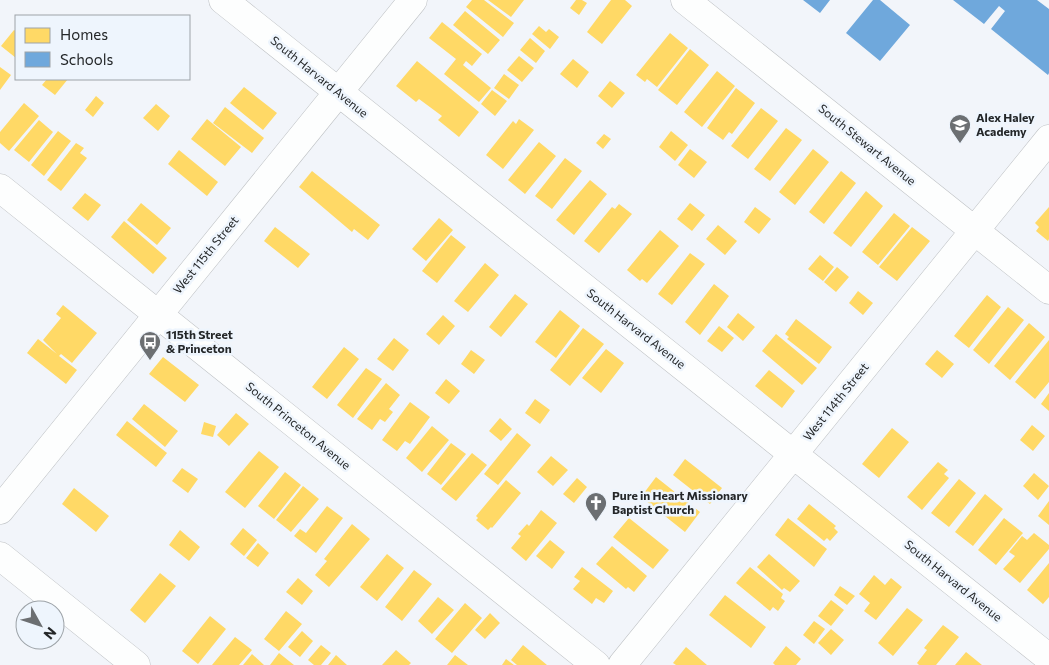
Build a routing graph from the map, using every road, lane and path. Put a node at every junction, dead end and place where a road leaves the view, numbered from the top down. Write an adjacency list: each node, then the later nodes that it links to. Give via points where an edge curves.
1 (223, 0): 4 (street, South Harvard Avenue)
2 (413, 0): 4 (street, West 115th Street)
3 (685, 0): 7 (street, South Stewart Avenue)
4 (338, 92): 9 (street, West 115th Street); 10 (street, South Harvard Avenue)
5 (1049, 139): 7 (street, West 114th Street)
6 (0, 188): 9 (street, South Princeton Avenue)
7 (974, 230): 8 (street, South Stewart Avenue); 10 (street, West 114th Street)
8 (1049, 290)
9 (158, 314): 11 (street, West 115th Street); 15 (street, South Princeton Avenue)
10 (794, 453): 13 (street, South Harvard Avenue); 16 (street, West 114th Street)
11 (0, 510)
12 (0, 556): 14 (street)
13 (1049, 658)
14 (136, 665)
15 (596, 665)
16 (622, 665)

